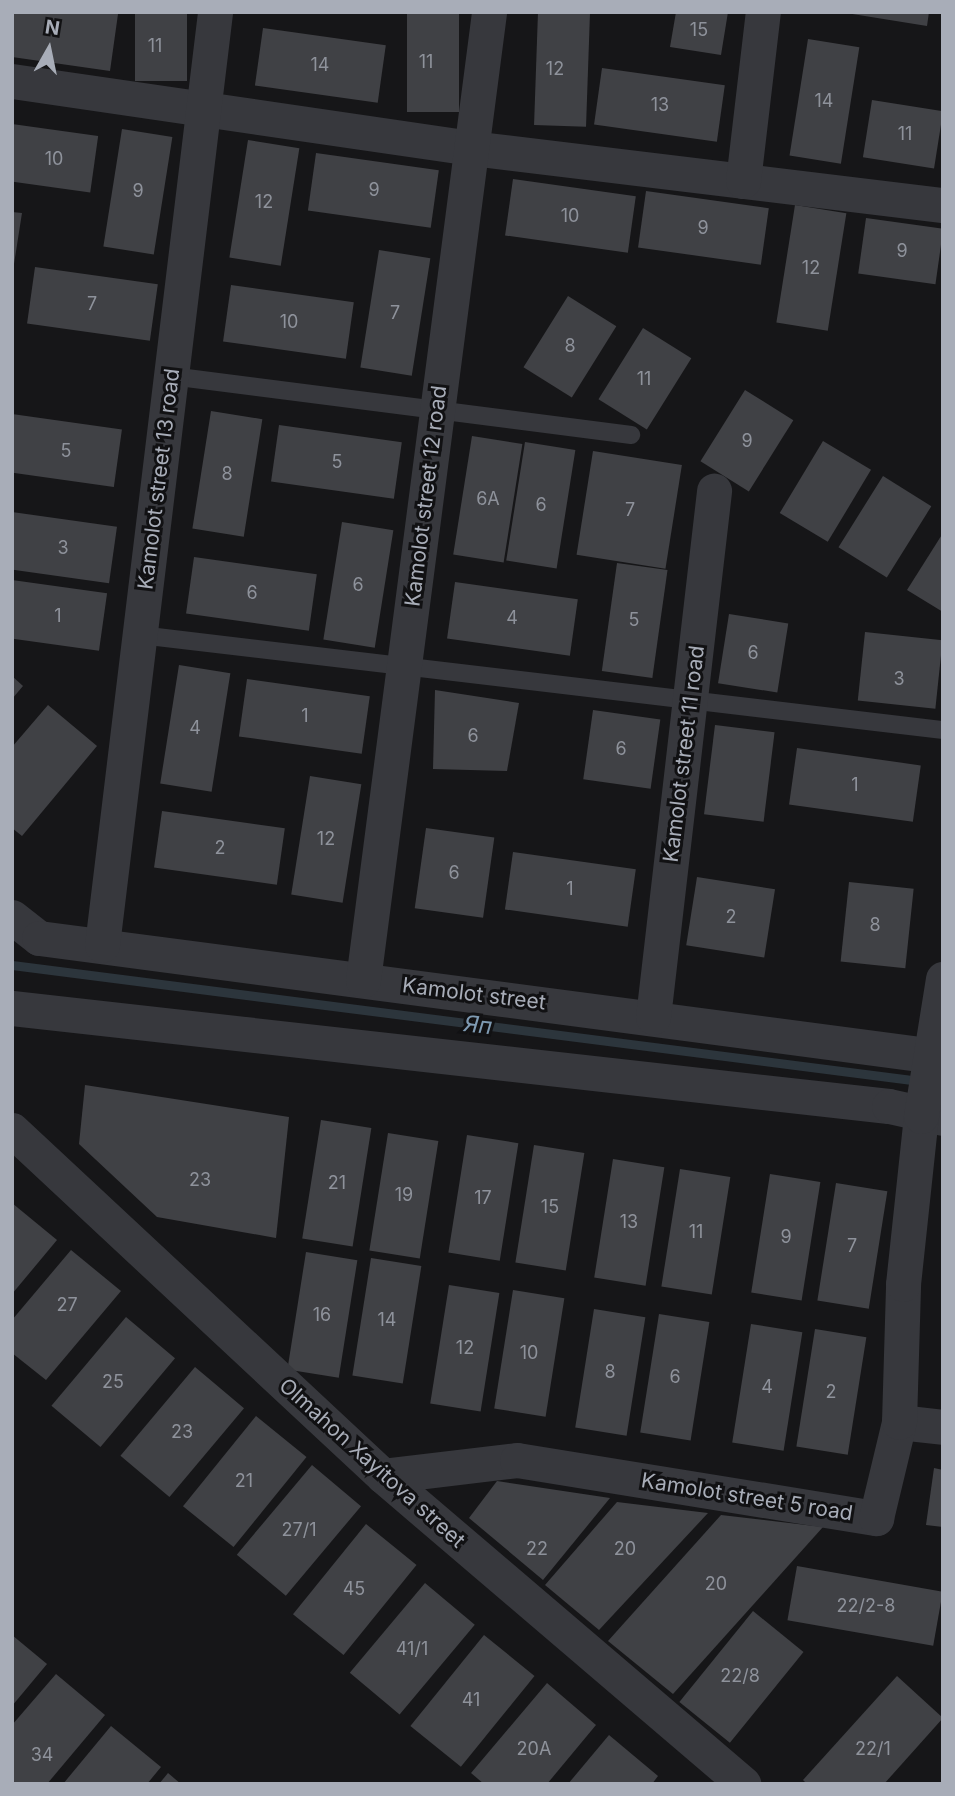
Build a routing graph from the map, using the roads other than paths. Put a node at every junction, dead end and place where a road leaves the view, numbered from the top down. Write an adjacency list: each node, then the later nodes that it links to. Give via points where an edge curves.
1 (215, 12): 5 (street, Kamolot street 13 road)
2 (489, 12): 6 (street, Kamolot street 12 road)
3 (763, 12): 7 (street)
4 (12, 81): 5 (street)
5 (204, 110): 6 (street); 9 (street, Kamolot street 13 road)
6 (471, 148): 7 (street); 10 (street, Kamolot street 12 road)
7 (743, 181): 8 (street)
8 (943, 205)
9 (171, 376): 10 (lane); 13 (street, Kamolot street 13 road)
10 (438, 410): 11 (lane); 14 (street, Kamolot street 12 road)
11 (631, 435)
12 (714, 491): 15 (street, Kamolot street 11 road)
13 (140, 635): 14 (lane); 18 (street, Kamolot street 13 road)
14 (404, 664): 15 (lane); 20 (street, Kamolot street 12 road)
15 (690, 698): 16 (lane); 22 (street, Kamolot street 11 road)
16 (943, 730)
17 (12, 917): 18 (street, Kamolot street, via 40,937)
18 (102, 946): 20 (street, Kamolot street)
19 (943, 979): 23 (street, Kamolot street 5 road)
20 (363, 980): 22 (street, Kamolot street)
21 (12, 1008): 24 (street, via 889,1106)
22 (653, 1017): 23 (street, Kamolot street)
23 (938, 1056): 24 (street, Kamolot street 5 road)
24 (932, 1117): 26 (street, Kamolot street 5 road, via 903,1284)
25 (12, 1130): 28 (street, Olmahon Xayitova street)
26 (899, 1422): 27 (street); 28 (street, Kamolot street 5 road, via 876,1518 517,1460)
27 (943, 1427)
28 (383, 1476): 29 (street, Olmahon Xayitova street)
29 (743, 1784)

